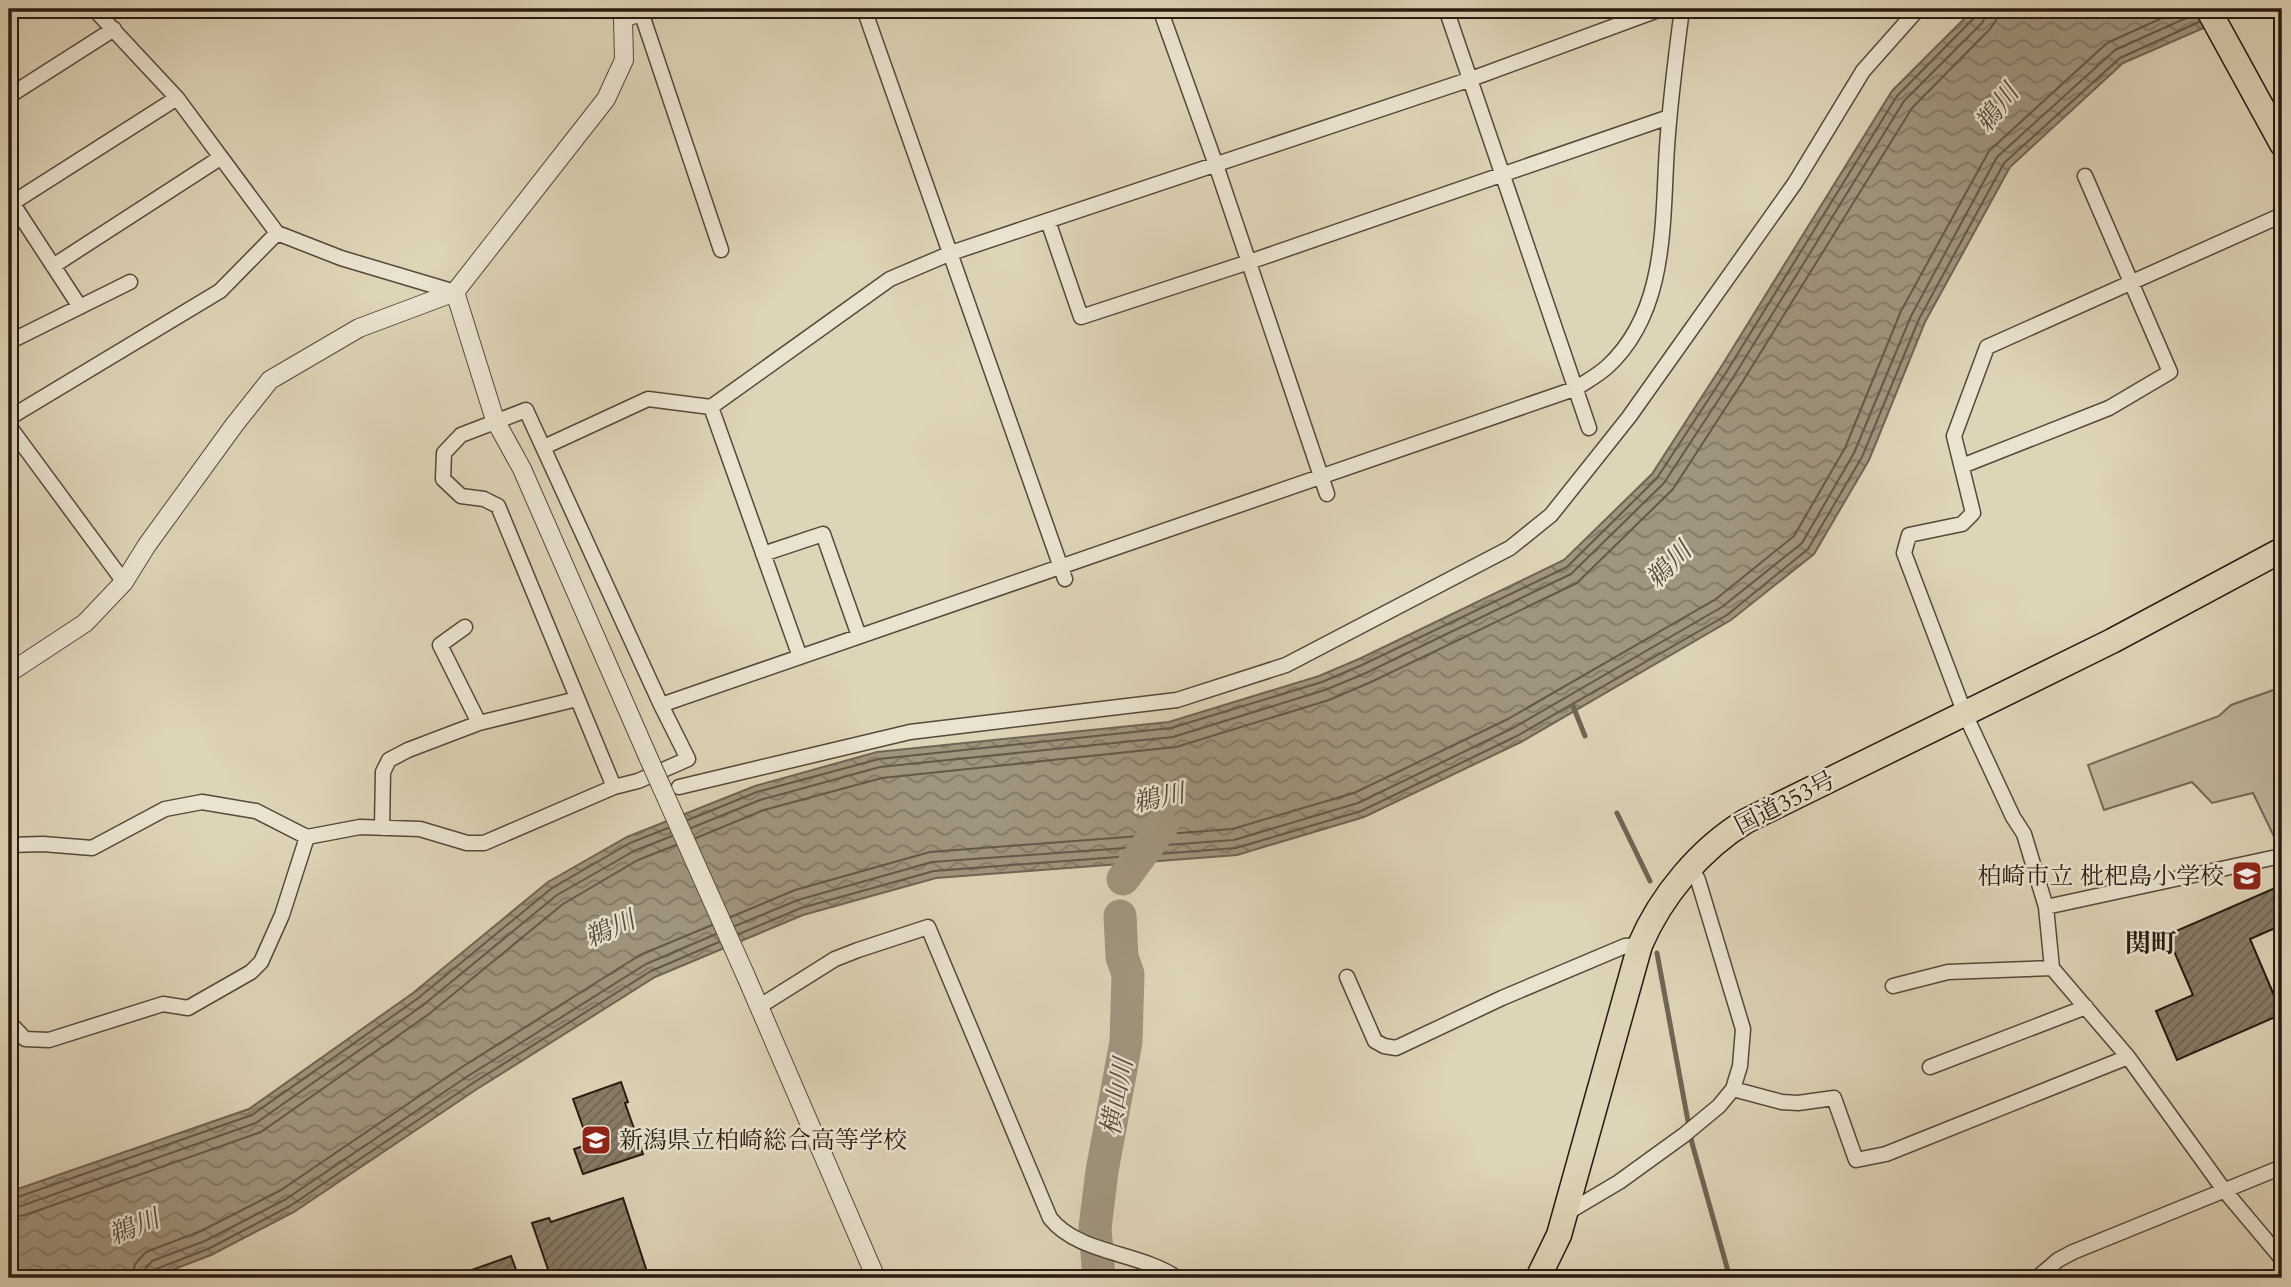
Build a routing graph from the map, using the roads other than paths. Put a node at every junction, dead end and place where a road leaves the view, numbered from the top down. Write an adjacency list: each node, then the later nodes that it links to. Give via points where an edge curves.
1 (94, 9): 10 (street)
2 (864, 9): 25 (street)
3 (1160, 9): 17 (street)
4 (1446, 9): 11 (street)
5 (1661, 9): 11 (street)
6 (1682, 9): 14 (street)
7 (1918, 9): 55 (street, via 1863,71 1795,183 1629,417 1551,515 1510,548 1286,665 1177,700 910,732)
8 (2208, 9): 15 (highway)
9 (633, 11): 24 (street); 30 (street, via 624,60 606,99)
10 (114, 29): 12 (street); 13 (street)
11 (1471, 79): 17 (street); 18 (street)
12 (9, 96)
13 (177, 98): 16 (street); 20 (street)
14 (1669, 117): 18 (street); 33 (street, via 1659,271 1648,304 1629,342 1607,367)
15 (2282, 144)
16 (220, 158): 23 (street); 27 (street)
17 (1216, 164): 22 (street); 26 (street)
18 (1504, 174): 26 (street); 33 (street)
19 (2085, 176): 29 (street)
20 (10, 202): 27 (street)
21 (2282, 215): 29 (street)
22 (1048, 221): 25 (street); 26 (street, via 1081,317)
23 (277, 233): 30 (street, via 341,258); 35 (street, via 219,291)
24 (721, 250)
25 (951, 253): 34 (street, via 890,279); 45 (street)
26 (1249, 262): 41 (street)
27 (53, 266): 31 (street)
28 (130, 282): 31 (street)
29 (2131, 283): 40 (street, via 1987,347 1954,436); 40 (street, via 2170,372 2109,408)
30 (455, 292): 36 (street); 46 (street, via 359,328 270,380)
31 (79, 307): 32 (street)
32 (9, 342)
33 (1577, 388): 38 (street); 41 (street)
34 (711, 407): 39 (street, via 648,399); 44 (street)
35 (9, 418)
36 (495, 420): 39 (street, via 526,410); 51 (street, via 461,435 444,453 443,478 461,495 498,506); 67 (street, bridge, via 522,469)
37 (9, 426): 46 (street)
38 (1589, 428)
39 (544, 447): 52 (street)
40 (1962, 466): 53 (street, via 1973,513 1962,524 1909,535 1904,553)
41 (1321, 477): 42 (street); 45 (street)
42 (1327, 494)
43 (2282, 550): 53 (highway, 国道353号)
44 (763, 554): 48 (street, via 823,534); 49 (street)
45 (1062, 573): 48 (street)
46 (124, 582): 50 (street, via 85,622)
47 (466, 627): 54 (street, via 440,645)
48 (859, 636): 49 (street)
49 (800, 657): 52 (street)
50 (9, 673)
51 (578, 699): 54 (street); 56 (street)
52 (661, 705): 56 (street, via 688,759)
53 (1965, 714): 61 (highway, 国道353号, via 1745,821); 62 (street, via 2024,834)
54 (479, 723): 57 (street, via 389,760 383,772)
55 (679, 787)
56 (614, 788): 57 (street, via 484,843 420,830)
57 (382, 828): 58 (street, via 360,827)
58 (307, 837): 59 (street, via 256,811 202,802 166,809 92,848); 69 (street, via 282,915 261,962 251,972 188,1008 163,1004 49,1040 25,1039)
59 (9, 845)
60 (2272, 859): 62 (street)
61 (1692, 867): 63 (highway, 国道353号, via 1660,904); 72 (street, via 1743,1029)
62 (2046, 907): 64 (street)
63 (1640, 945): 65 (street, via 1612,951 1396,1048 1375,1041); 75 (highway, 国道353号)
64 (2052, 968): 66 (street, via 1948,972); 68 (street)
65 (1347, 977)
66 (1893, 986)
67 (760, 1006): 77 (street); 78 (street, via 835,959 928,927 1056,1227)
68 (2086, 1007): 70 (street); 71 (street)
69 (9, 1022)
70 (2128, 1057): 72 (street, via 1886,1154 1856,1160 1834,1098 1782,1102); 74 (street)
71 (1930, 1067)
72 (1733, 1090): 75 (street, via 1684,1135)
73 (2282, 1167): 74 (street)
74 (2224, 1190): 76 (street); 80 (street, via 2073,1252)
75 (1565, 1214): 79 (highway, 国道353号)
76 (2282, 1259)
77 (876, 1278)
78 (1177, 1278)
79 (1538, 1278)
80 (2037, 1278)

